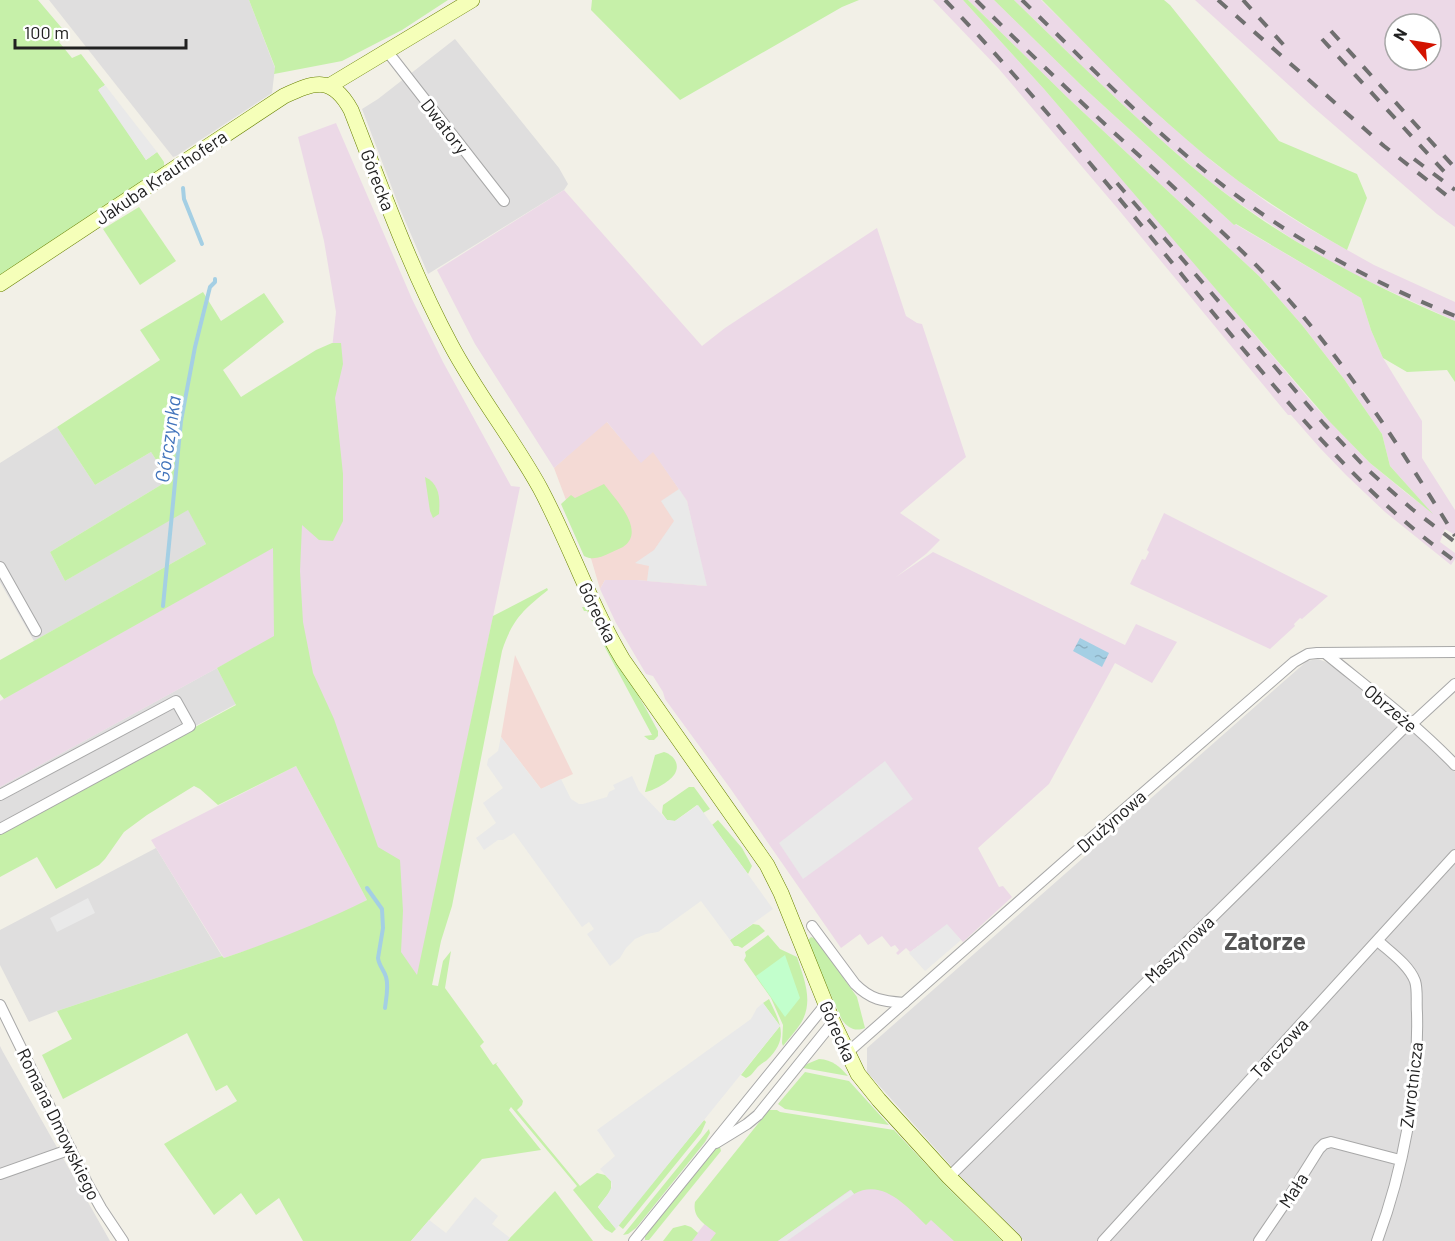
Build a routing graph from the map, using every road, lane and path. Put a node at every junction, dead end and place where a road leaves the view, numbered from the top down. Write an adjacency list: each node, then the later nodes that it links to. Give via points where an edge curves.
1 (472, 0): 2 (street)
2 (387, 51): 3 (street); 4 (street, Dwatory)
3 (328, 86): 5 (street, Jakuba Krauthofera, via 314,84 278,100); 19 (street, Górecka, via 344,97 351,110 405,249 451,346 539,486 617,651 767,865)
4 (504, 201)
5 (0, 284)
6 (0, 567): 7 (street)
7 (36, 631)
8 (1455, 652): 9 (street, Drużynowa)
9 (1325, 653): 11 (street, Obrzeże); 18 (street, Drużynowa, via 1308,654 1285,669)
10 (1455, 684): 11 (street, Maszynowa)
11 (1410, 722): 12 (street, Obrzeże); 27 (street, Maszynowa)
12 (1455, 765)
13 (0, 795): 14 (street, via 176,701 190,726)
14 (0, 829)
15 (1455, 855): 17 (street, Tarczowa)
16 (812, 926): 18 (street, via 863,993 883,1001)
17 (1378, 941): 25 (street, Zwrotnicza, via 1415,982 1416,1064); 31 (street, Tarczowa)
18 (904, 1003): 22 (street, Drużynowa)
19 (826, 1004): 21 (street, Górecka); 23 (street)
20 (0, 1005): 24 (street, Romana Dmowskiego)
21 (833, 1022): 22 (street, Górecka); 23 (street, via 758,1115)
22 (847, 1053): 27 (street, Górecka, via 868,1088)
23 (710, 1146): 29 (street)
24 (71, 1149): 26 (street); 28 (street, Romana Dmowskiego)
25 (1400, 1161): 32 (street, Mała, via 1329,1142 1320,1148); 33 (street, Zwrotnicza)
26 (0, 1174)
27 (949, 1177): 30 (street, Górecka)
28 (123, 1241)
29 (634, 1241)
30 (1014, 1241)
31 (1103, 1241)
32 (1259, 1241)
33 (1377, 1241)

